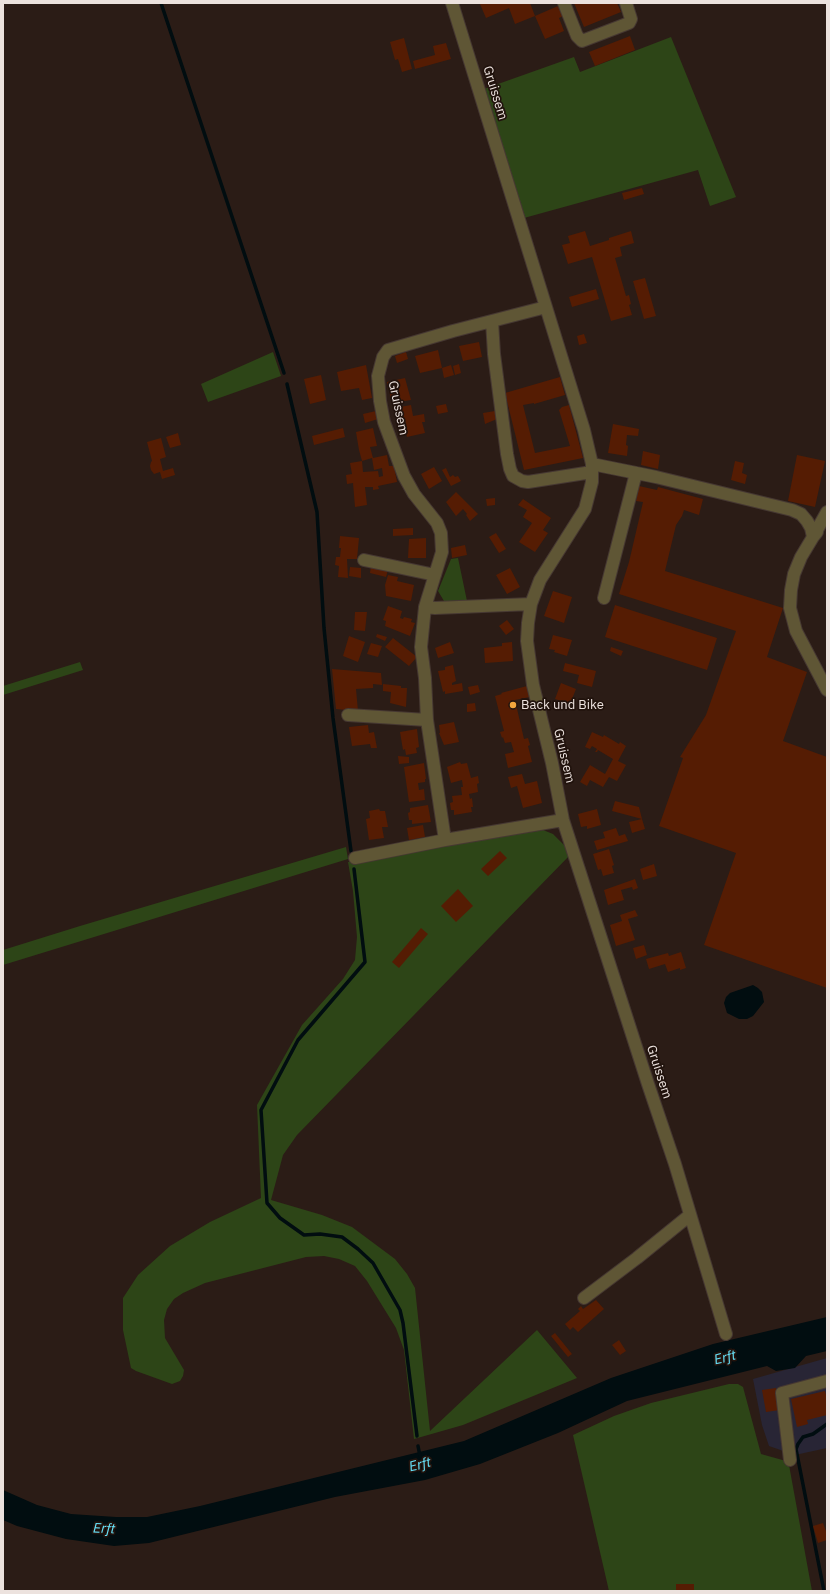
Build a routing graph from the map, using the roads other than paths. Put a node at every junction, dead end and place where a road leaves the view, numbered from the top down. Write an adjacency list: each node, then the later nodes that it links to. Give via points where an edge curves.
1 (564, 3): 2 (street, via 577,36 582,41 629,23 631,20)
2 (626, 3)
3 (455, 4): 4 (street, Gruissem)
4 (546, 306): 5 (street, Gruissem); 6 (street, Gruissem, via 584,430)
5 (492, 321): 6 (street, via 506,454 514,476 528,482); 12 (street, Gruissem, via 388,350 383,357 378,376 384,422 404,476 414,494 437,523 441,533 442,552)
6 (592, 468): 7 (street); 14 (street, Gruissem, via 590,492 585,509 543,574)
7 (636, 473): 10 (street, via 792,510 807,521); 13 (street)
8 (827, 512): 10 (street)
9 (827, 523): 10 (street)
10 (813, 537): 16 (street, via 794,574 790,608 796,631)
11 (364, 560): 12 (street)
12 (435, 575): 15 (street, Gruissem)
13 (604, 598)
14 (531, 604): 15 (street); 19 (street, Gruissem, via 527,630 528,657)
15 (425, 607): 18 (street, Gruissem, via 421,647)
16 (827, 690)
17 (348, 715): 18 (street)
18 (427, 720): 20 (street, Gruissem)
19 (564, 820): 20 (street); 22 (street, Gruissem)
20 (445, 840): 21 (street)
21 (355, 858)
22 (690, 1215): 23 (street); 24 (street, Gruissem)
23 (584, 1298)
24 (726, 1334)
25 (827, 1381): 26 (street, via 782,1393)
26 (790, 1460)

